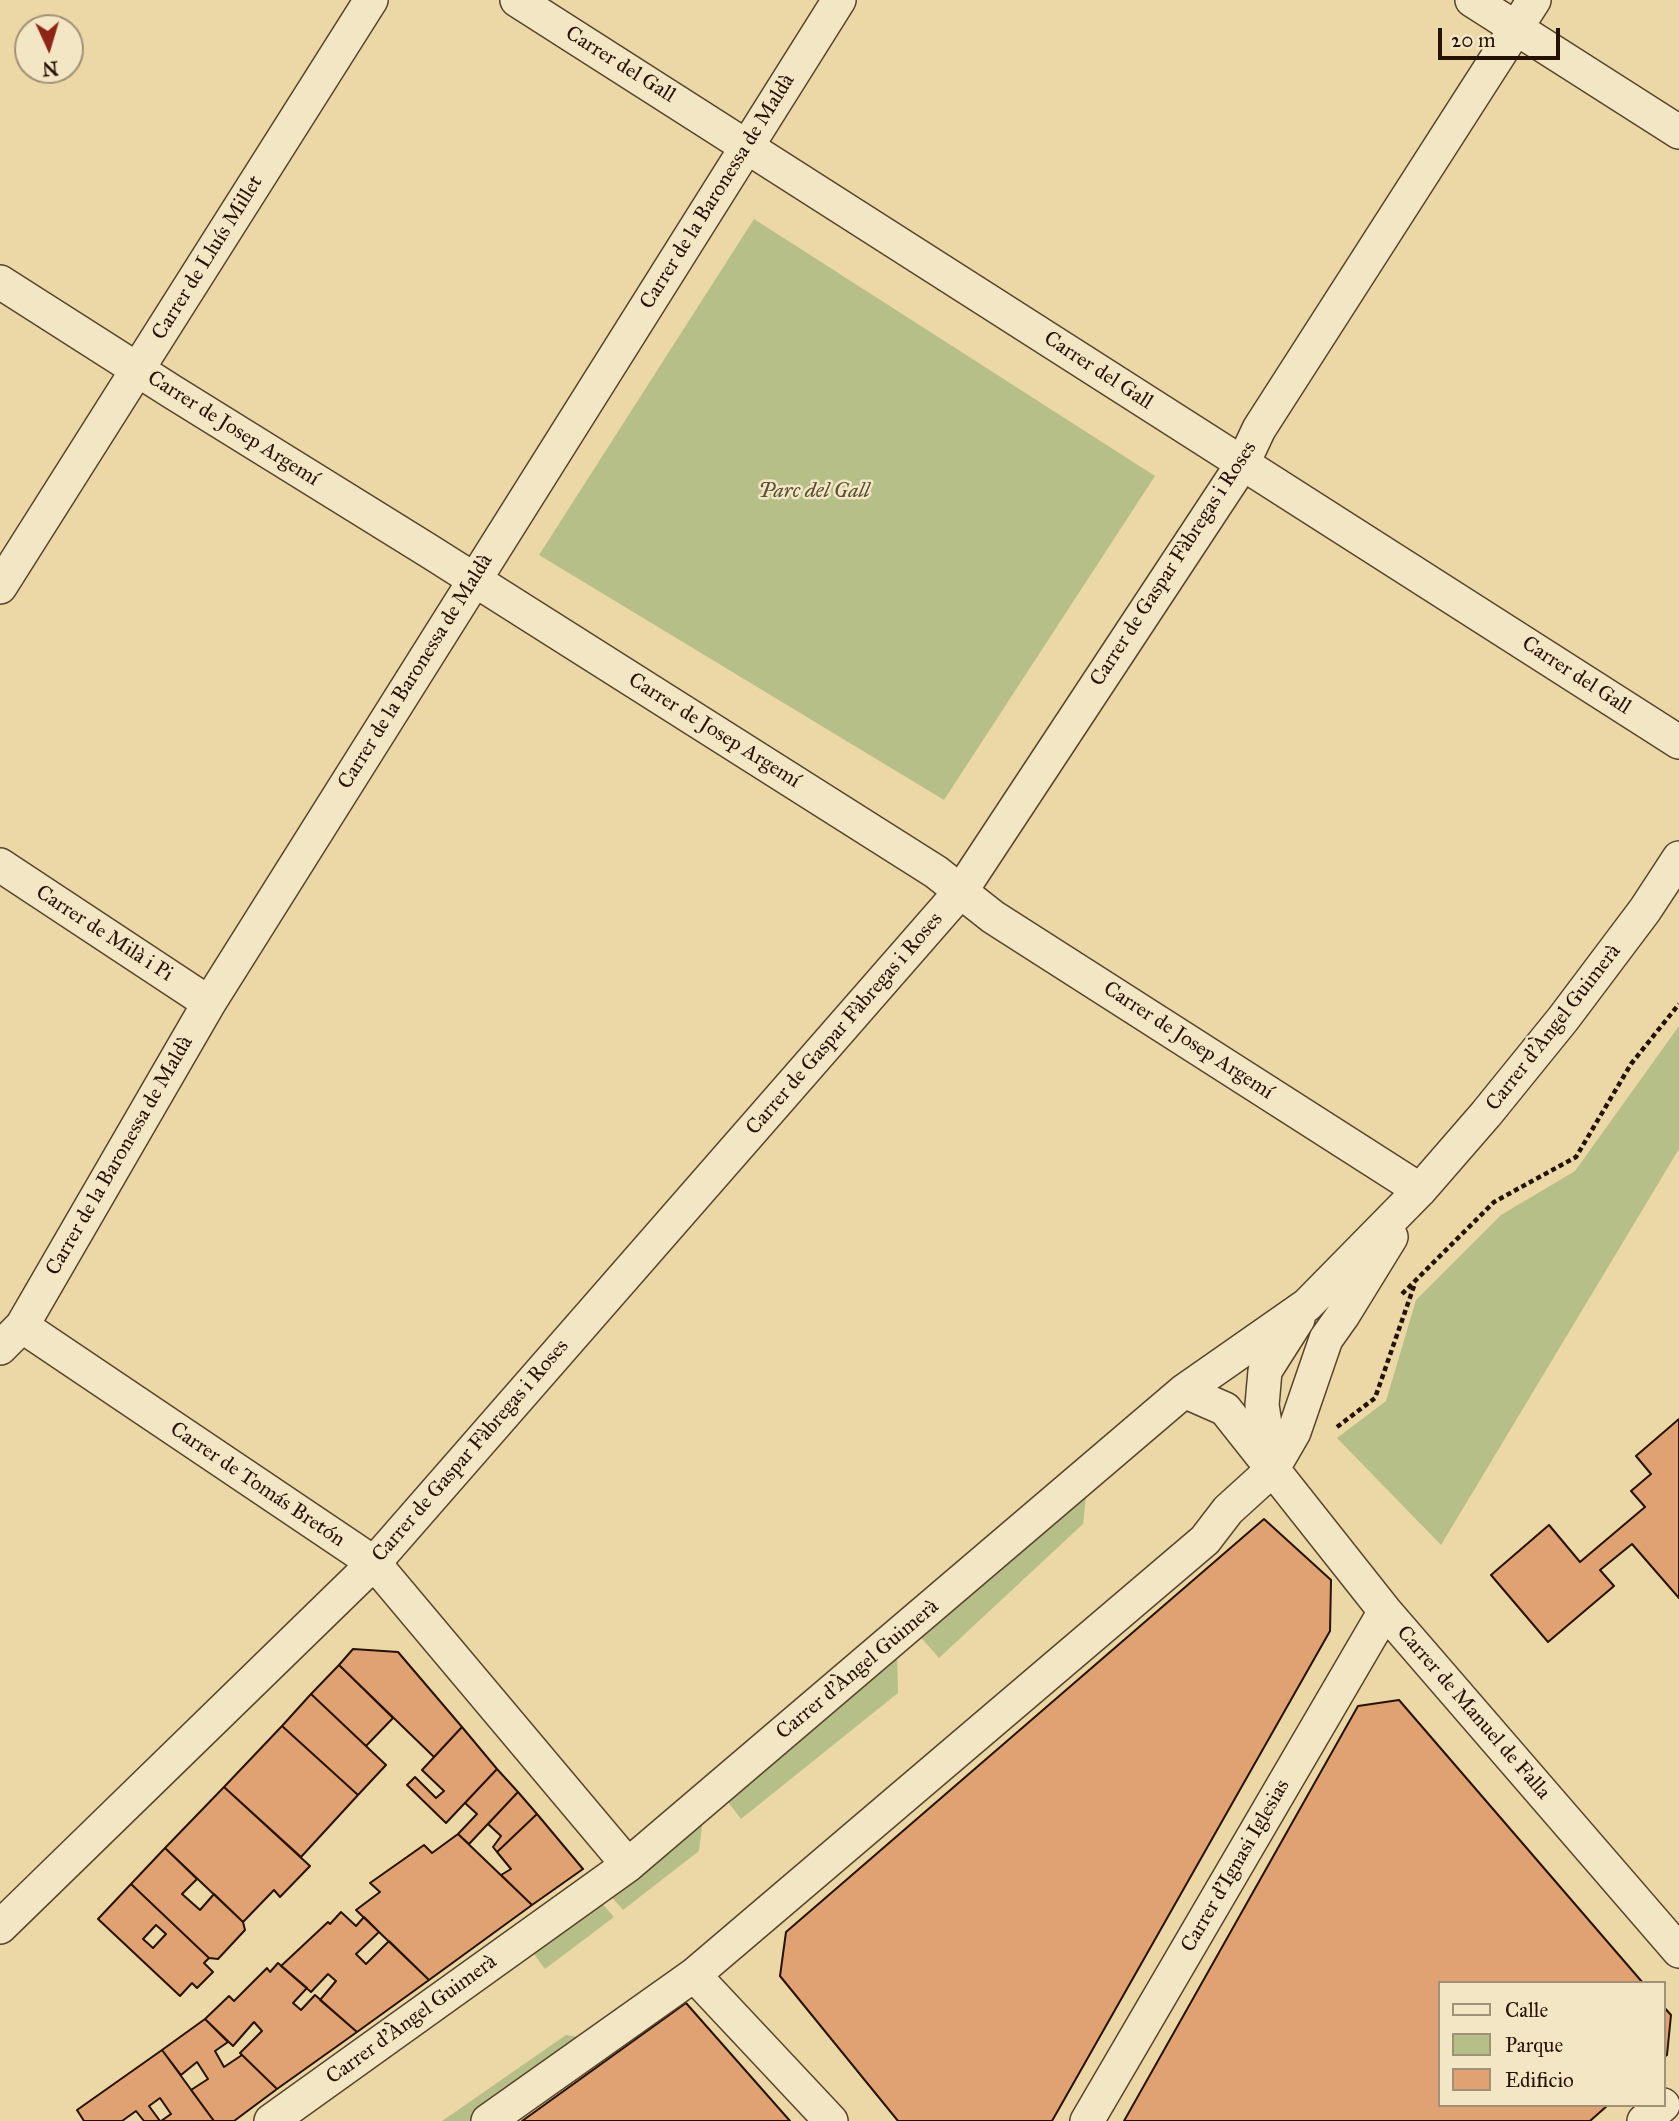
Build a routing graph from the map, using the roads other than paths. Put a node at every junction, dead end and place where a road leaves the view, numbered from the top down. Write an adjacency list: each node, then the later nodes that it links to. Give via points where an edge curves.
1 (371, 0): 10 (street, Carrer de Lluís Millet)
2 (517, 0): 8 (street, Carrer del Gall)
3 (839, 0): 8 (street, Carrer de la Baronessa de Maldà)
4 (1472, 0): 6 (street)
5 (1534, 0): 6 (street, Carrer de Gaspar Fàbregas i Roses)
6 (1516, 28): 7 (street); 11 (street, Carrer de Gaspar Fàbregas i Roses, via 1259,429)
7 (1679, 132)
8 (747, 146): 11 (street, Carrer del Gall); 12 (street, Carrer de la Baronessa de Maldà)
9 (0, 282): 10 (street, Carrer de Josep Argemí)
10 (137, 370): 12 (street, Carrer de Josep Argemí); 13 (street, Carrer de Lluís Millet)
11 (1243, 463): 14 (street, Carrer del Gall); 17 (street, Carrer de Gaspar Fàbregas i Roses)
12 (475, 580): 17 (street, Carrer de Josep Argemí); 18 (street, Carrer de la Baronessa de Maldà)
13 (0, 587)
14 (1679, 742)
15 (1679, 858): 19 (street, Carrer d'Àngel Guimerà, via 1563,1019)
16 (0, 865): 18 (street, Carrer de Milà i Pi)
17 (961, 891): 19 (street, Carrer de Josep Argemí, via 993,917); 24 (street, Carrer de Gaspar Fàbregas i Roses)
18 (209, 1003): 21 (street, Carrer de la Baronessa de Maldà)
19 (1420, 1190): 20 (street, Carrer d'Àngel Guimerà); 23 (street, Carrer d'Àngel Guimerà, via 1326,1339 1294,1432)
20 (1307, 1304): 22 (street, Carrer d'Àngel Guimerà); 23 (street, Carrer de Manuel de Falla, via 1265,1371 1262,1405)
21 (11, 1337): 24 (street, Carrer de Tomás Bretón)
22 (1184, 1391): 23 (street, Carrer de Manuel de Falla, via 1225,1409); 26 (street, Carrer d'Àngel Guimerà)
23 (1272, 1470): 25 (street, Carrer de Manuel de Falla); 29 (street, Carrer d'Àngel Guimerà, via 1228,1510 1205,1540)
24 (374, 1563): 26 (street, Carrer de Tomás Bretón); 27 (street, Carrer de Gaspar Fàbregas i Roses)
25 (1385, 1611): 28 (street, Carrer de Manuel de Falla); 36 (street, Carrer d'Ignasi Iglesias)
26 (628, 1866): 33 (street, Carrer d'Àngel Guimerà)
27 (0, 1927)
28 (1679, 1951)
29 (694, 1975): 34 (street, Carrer d'Àngel Guimerà); 35 (street)
30 (1679, 2092): 31 (street)
31 (1665, 2103)
32 (1661, 2107): 37 (street)
33 (271, 2121)
34 (488, 2121)
35 (831, 2121)
36 (1087, 2121)
37 (1644, 2121)

